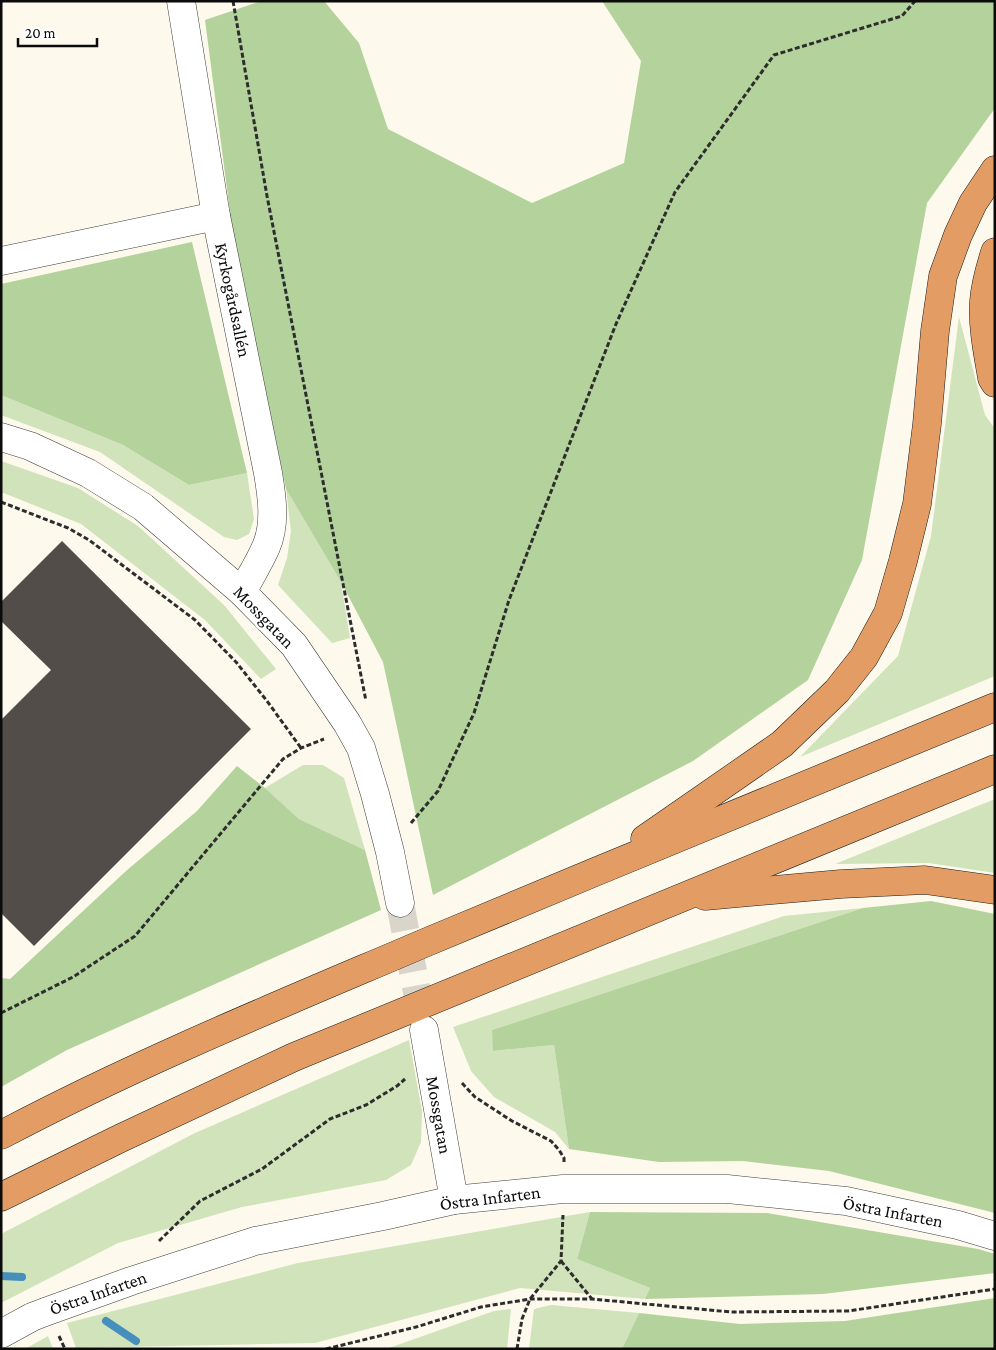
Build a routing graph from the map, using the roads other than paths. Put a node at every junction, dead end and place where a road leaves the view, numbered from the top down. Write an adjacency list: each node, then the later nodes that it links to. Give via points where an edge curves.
1 (181, 1): 3 (street, Kyrkogårdsallén)
2 (995, 170): 11 (highway, via 973,203 943,276 917,504 888,613 864,658 837,691 782,744)
3 (216, 216): 5 (street); 8 (street, Kyrkogårdsallén, via 272,497 272,522 267,545)
4 (995, 252): 6 (highway, via 984,302 986,343)
5 (1, 261)
6 (995, 383)
7 (1, 437): 8 (street, Mossgatan, via 30,446 88,473 143,507)
8 (242, 592): 14 (street, Mossgatan, via 294,645 347,723 360,748 388,844)
9 (995, 707): 11 (highway)
10 (995, 768): 13 (highway)
11 (603, 868): 16 (highway, via 193,1043)
12 (995, 890): 13 (highway, via 924,880)
13 (679, 898): 17 (highway, via 294,1057)
14 (400, 903)
15 (424, 1030): 18 (street, Mossgatan)
16 (1, 1135)
17 (1, 1197)
18 (454, 1200): 19 (street, Östra Infarten, via 563,1189 727,1189 846,1201); 20 (street, Östra Infarten, via 256,1241 32,1316)
19 (995, 1236)
20 (1, 1334)

